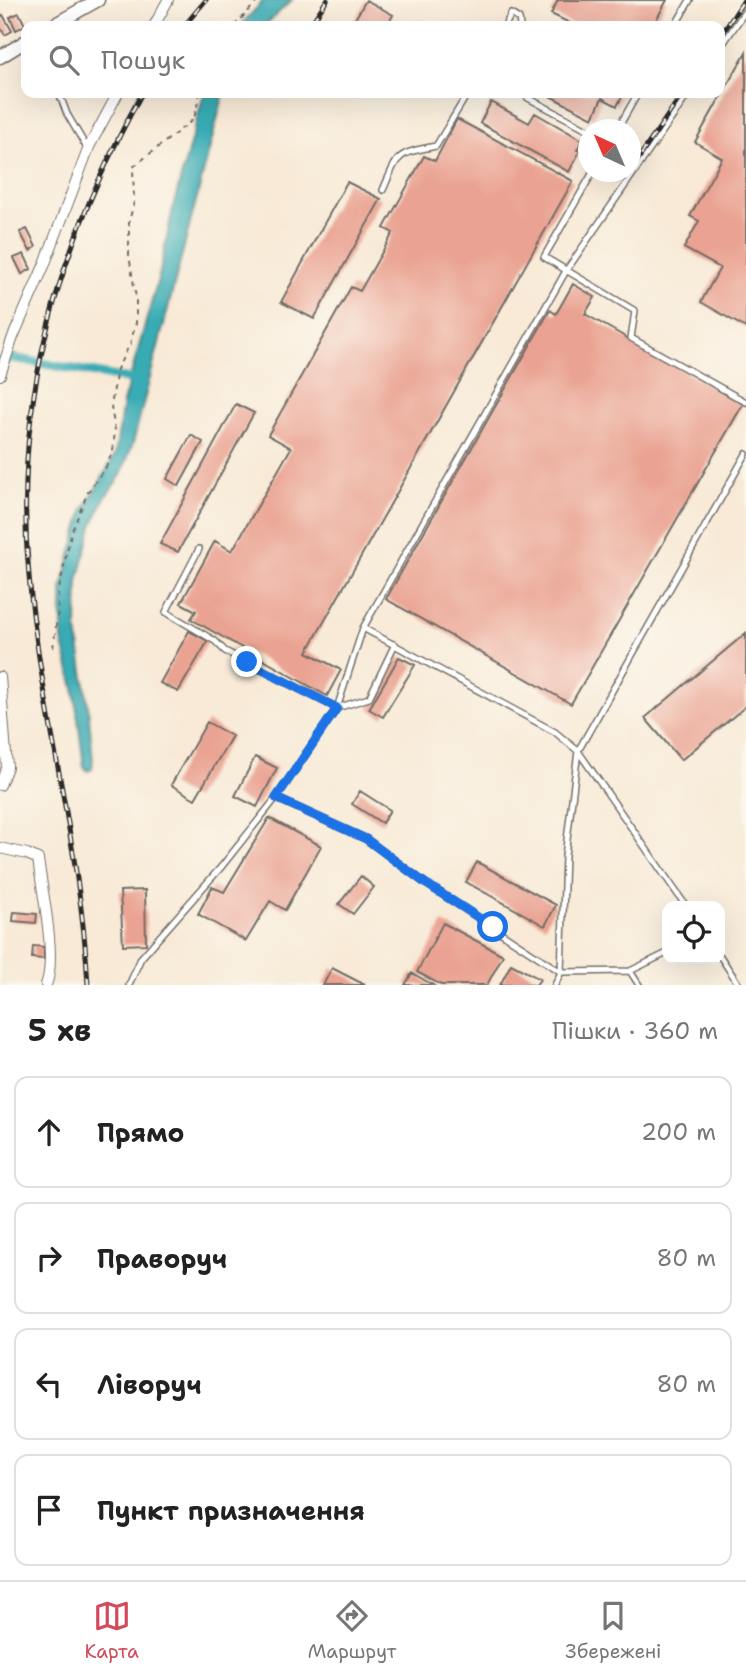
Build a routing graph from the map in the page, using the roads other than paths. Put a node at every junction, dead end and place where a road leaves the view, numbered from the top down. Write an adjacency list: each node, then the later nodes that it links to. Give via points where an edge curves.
1 (168, 0): 6 (street)
2 (690, 0): 9 (lane)
3 (93, 1): 5 (street)
4 (746, 10): 10 (lane)
5 (60, 21)
6 (157, 21)
7 (508, 21): 8 (lane, via 511,14)
8 (519, 21)
9 (678, 21)
10 (725, 41)
11 (21, 44): 12 (street)
12 (0, 57)
13 (61, 98): 21 (lane)
14 (115, 98): 21 (street)
15 (465, 98): 23 (lane, via 436,146 397,159)
16 (528, 98): 20 (lane)
17 (635, 98): 19 (lane)
18 (686, 98): 24 (lane)
19 (623, 119)
20 (578, 124)
21 (88, 150): 25 (street)
22 (587, 182): 24 (lane, via 544,257)
23 (383, 190)
24 (566, 271): 26 (lane, via 635,311 631,338); 29 (lane)
25 (0, 373)
26 (746, 402)
27 (746, 454): 33 (lane)
28 (199, 549): 32 (lane, via 166,612 225,651)
29 (363, 628): 30 (lane); 32 (lane)
30 (395, 644): 32 (lane, via 369,698); 33 (lane, via 555,732)
31 (0, 677): 34 (street, via 7,767)
32 (337, 708): 35 (lane)
33 (578, 751): 37 (lane); 41 (lane, via 565,856)
34 (0, 785)
35 (276, 798): 41 (lane, via 366,839); 43 (lane, via 141,958)
36 (0, 848): 42 (street, via 38,859 49,939)
37 (683, 901)
38 (662, 955): 40 (lane)
39 (725, 964): 46 (lane)
40 (630, 971): 41 (lane); 45 (lane)
41 (561, 972): 44 (lane)
42 (46, 985)
43 (129, 985)
44 (555, 985)
45 (639, 985)
46 (739, 985)

